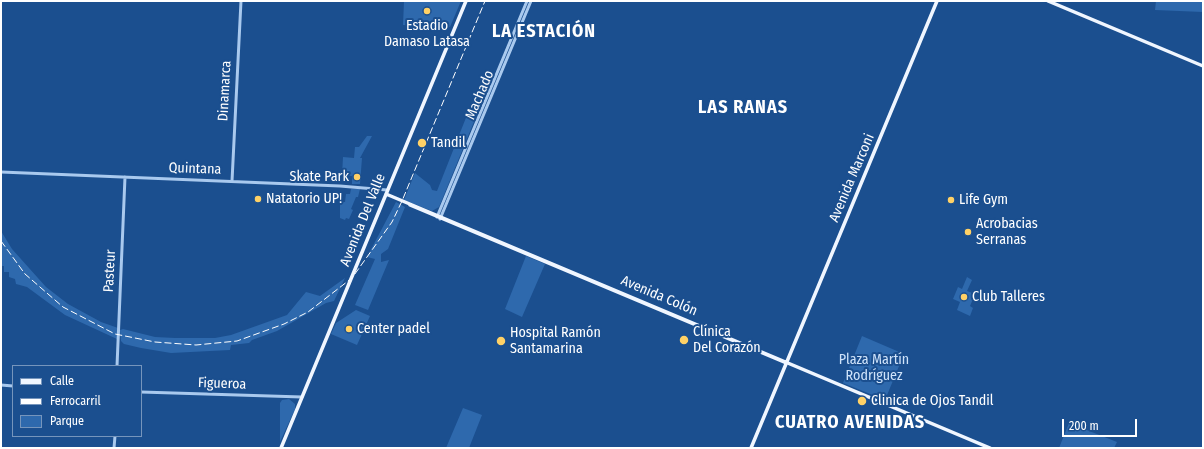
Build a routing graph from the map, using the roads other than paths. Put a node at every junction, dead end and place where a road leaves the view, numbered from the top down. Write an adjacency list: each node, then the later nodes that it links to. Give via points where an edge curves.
1 (241, 1): 10 (street, Dinamarca)
2 (466, 1): 11 (main road, Avenida Del Valle)
3 (527, 1): 12 (street, Machado)
4 (531, 1): 12 (street, Machado)
5 (937, 1): 13 (main road, Avenida Marconi)
6 (1048, 1): 7 (main road)
7 (1203, 66)
8 (1, 172): 9 (street, Quintana)
9 (125, 177): 10 (street, Quintana); 14 (street, Pasteur)
10 (232, 181): 11 (street, Quintana, via 340,186)
11 (386, 192): 12 (main road, Avenida Colón); 18 (main road, Avenida Del Valle)
12 (439, 217): 13 (main road, Avenida Colón)
13 (787, 363): 22 (main road, Avenida Marconi); 23 (main road, Avenida Colón)
14 (117, 365)
15 (1, 386): 16 (street)
16 (12, 386)
17 (142, 392): 18 (street, Figueroa)
18 (302, 397): 21 (main road, Avenida Del Valle)
19 (115, 437): 20 (street)
20 (114, 448)
21 (281, 448)
22 (751, 448)
23 (990, 448)

